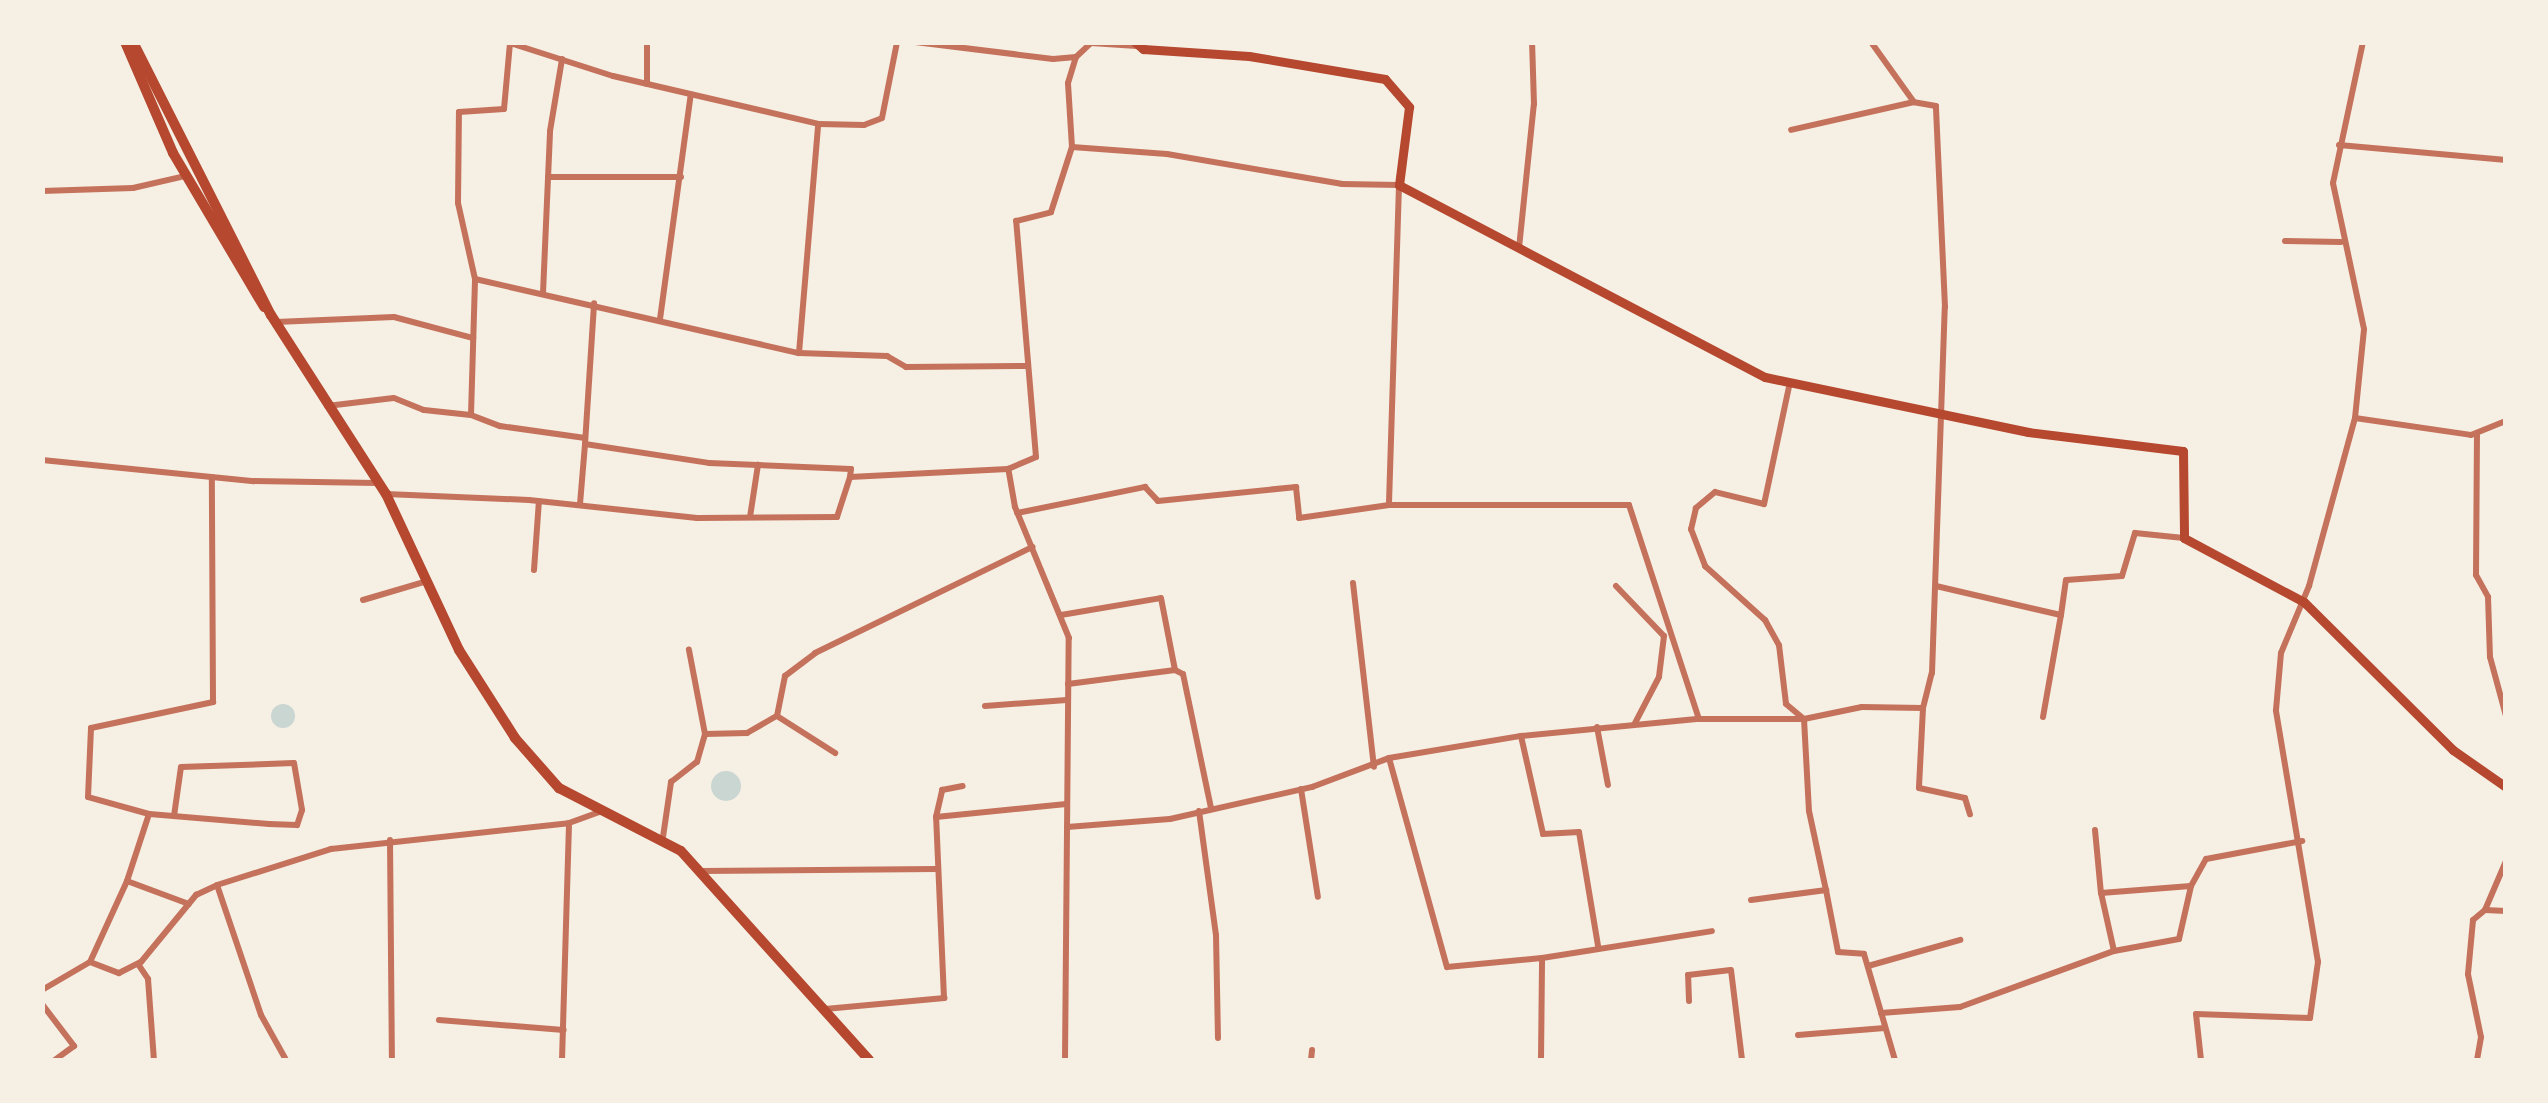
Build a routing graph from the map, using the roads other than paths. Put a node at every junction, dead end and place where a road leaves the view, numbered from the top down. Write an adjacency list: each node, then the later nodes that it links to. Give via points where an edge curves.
1 (125, 42): 21 (highway)
2 (133, 42): 21 (highway)
3 (647, 42): 13 (street)
4 (897, 42): 16 (street, via 880,122)
5 (915, 42): 11 (street)
6 (1532, 42): 28 (street, via 1534,104)
7 (1872, 42): 15 (street)
8 (2364, 42): 18 (street)
9 (518, 43): 12 (street); 29 (street, via 506,46 504,109 459,112 458,203)
10 (1136, 44): 11 (street, via 1091,43); 24 (main road, via 1385,80 1409,107)
11 (1076, 58): 19 (street, via 1068,83)
12 (562, 59): 13 (street); 22 (street)
13 (648, 84): 14 (street)
14 (691, 94): 16 (street); 23 (street)
15 (1914, 102): 17 (street); 39 (street, via 1936,106)
16 (818, 124): 35 (street)
17 (1791, 130)
18 (2339, 144): 20 (street); 27 (street, via 2333,183)
19 (1072, 147): 24 (street, via 1167,154 1342,184); 36 (street, via 1051,212 1016,221)
20 (2506, 160)
21 (190, 175): 25 (street, via 133,188); 32 (highway)
22 (548, 177): 23 (street); 30 (street)
23 (681, 177): 33 (street)
24 (1399, 185): 28 (main road); 54 (street)
25 (42, 192)
26 (2285, 241): 27 (street)
27 (2341, 242): 41 (street, via 2364,329)
28 (1519, 248): 37 (main road, via 1765,377)
29 (475, 280): 30 (street); 34 (street)
30 (542, 293): 31 (street)
31 (594, 303): 33 (street); 44 (street)
32 (273, 318): 34 (street, via 394,317); 38 (highway)
33 (660, 319): 35 (street)
34 (473, 338): 40 (street)
35 (799, 353): 36 (street, via 887,356 906,367)
36 (1027, 366): 47 (street, via 1036,457)
37 (1790, 382): 39 (main road); 78 (street, via 1764,504 1715,492 1696,508 1691,529 1705,566 1765,620 1779,645 1786,704)
38 (327, 406): 40 (street, via 394,398 424,410); 50 (highway)
39 (1942, 413): 57 (main road, via 2028,432 2183,451); 63 (street)
40 (471, 415): 44 (street)
41 (2355, 418): 43 (street); 65 (street)
42 (2506, 421): 43 (street)
43 (2477, 433): 75 (street, via 2474,564 2488,597 2490,657)
44 (585, 441): 46 (street); 53 (street)
45 (42, 460): 48 (street)
46 (758, 465): 49 (street, via 851,469); 56 (street)
47 (1008, 469): 49 (street); 55 (street)
48 (212, 477): 50 (street); 94 (street, via 213,702 90,728 88,796)
49 (850, 477): 56 (street, via 837,518)
50 (377, 482): 51 (highway)
51 (386, 494): 52 (street); 60 (highway)
52 (539, 501): 53 (street); 59 (street)
53 (580, 504): 56 (street)
54 (1388, 505): 55 (street, via 1299,518 1296,487 1158,500 1145,488); 77 (street, via 1629,506)
55 (1017, 513): 58 (street)
56 (750, 517)
57 (2184, 538): 65 (main road); 66 (street, via 2134,533 2122,576 2066,580)
58 (1032, 547): 67 (street); 74 (street, via 815,654 785,676)
59 (534, 570)
60 (424, 582): 64 (street); 93 (highway, via 515,738 559,788)
61 (1353, 584): 85 (street)
62 (1616, 586): 79 (street, via 1664,636 1659,678)
63 (1936, 586): 66 (street); 73 (street, via 1930,697)
64 (363, 600)
65 (2304, 602): 88 (main road, via 2453,750); 103 (street, via 2281,653 2276,710)
66 (2061, 614): 76 (street)
67 (1061, 615): 69 (street, via 1161,598); 70 (street, via 1070,638)
68 (689, 650): 81 (street)
69 (1175, 670): 70 (street); 91 (street, via 1183,674)
70 (1068, 684): 71 (street)
71 (1066, 700): 72 (street); 90 (street)
72 (985, 706)
73 (1923, 708): 78 (street, via 1862,707); 95 (street, via 1919,788 1965,798)
74 (777, 716): 81 (street, via 747,733); 83 (street)
75 (2506, 716)
76 (2043, 717)
77 (1699, 719): 78 (street); 79 (street)
78 (1804, 719): 110 (street, via 1809,810)
79 (1634, 726): 80 (street)
80 (1597, 727): 82 (street); 86 (street)
81 (706, 734): 101 (street, via 697,762 671,782)
82 (1521, 736): 84 (street); 119 (street, via 1542,834 1579,832)
83 (834, 753)
84 (1389, 758): 85 (street); 121 (street, via 1447,967)
85 (1374, 767): 89 (street)
86 (1608, 785)
87 (964, 786): 97 (street, via 942,790)
88 (2506, 787)
89 (1301, 789): 91 (street); 112 (street)
90 (1066, 804): 97 (street); 99 (street)
91 (1211, 808): 92 (street)
92 (1200, 810): 99 (street); 134 (street, via 1216,935)
93 (603, 811): 98 (street); 101 (highway)
94 (149, 814): 96 (street); 107 (street)
95 (1970, 814)
96 (174, 816): 96 (street, via 297,824 302,810 294,763 181,767)
97 (936, 816): 105 (street)
98 (569, 822): 102 (street); 132 (street)
99 (1067, 827): 142 (street)
100 (2095, 830): 111 (street)
101 (663, 838): 106 (highway)
102 (390, 840): 108 (street, via 332,849); 139 (street)
103 (2302, 841): 109 (street, via 2206,859); 147 (street, via 2318,962 2310,1018 2196,1014)
104 (2506, 862): 115 (street)
105 (936, 869): 106 (street); 128 (street, via 944,998)
106 (701, 871): 128 (highway)
107 (126, 881): 114 (street); 122 (street)
108 (217, 885): 114 (street); 138 (street, via 261,1016)
109 (2191, 886): 111 (street); 120 (street, via 2179,939)
110 (1826, 890): 113 (street); 124 (street, via 1838,952 1864,954)
111 (2101, 893): 120 (street)
112 (1318, 898)
113 (1751, 900)
114 (189, 904): 123 (street)
115 (2485, 910): 116 (street); 148 (street, via 2473,920 2468,974 2481,1037)
116 (2506, 912)
117 (1712, 931): 119 (street)
118 (1960, 940): 124 (street)
119 (1598, 946): 121 (street)
120 (2114, 951): 129 (street, via 1960,1008)
121 (1542, 958): 144 (street)
122 (90, 962): 123 (street, via 119,973); 125 (street)
123 (138, 964): 137 (street, via 148,979)
124 (1868, 966): 129 (street)
125 (42, 990)
126 (1689, 1000): 145 (street, via 1688,975 1731,970)
127 (42, 1004): 136 (street, via 74,1046)
128 (826, 1009): 141 (highway)
129 (1881, 1012): 131 (street)
130 (438, 1020): 132 (street)
131 (1886, 1028): 133 (street); 146 (street)
132 (564, 1030): 140 (street)
133 (1798, 1034)
134 (1218, 1038)
135 (1312, 1050): 143 (street)
136 (55, 1060)
137 (154, 1060)
138 (286, 1060)
139 (392, 1060)
140 (562, 1060)
141 (869, 1060)
142 (1065, 1060)
143 (1311, 1060)
144 (1541, 1060)
145 (1742, 1060)
146 (1895, 1060)
147 (2201, 1060)
148 (2478, 1060)

